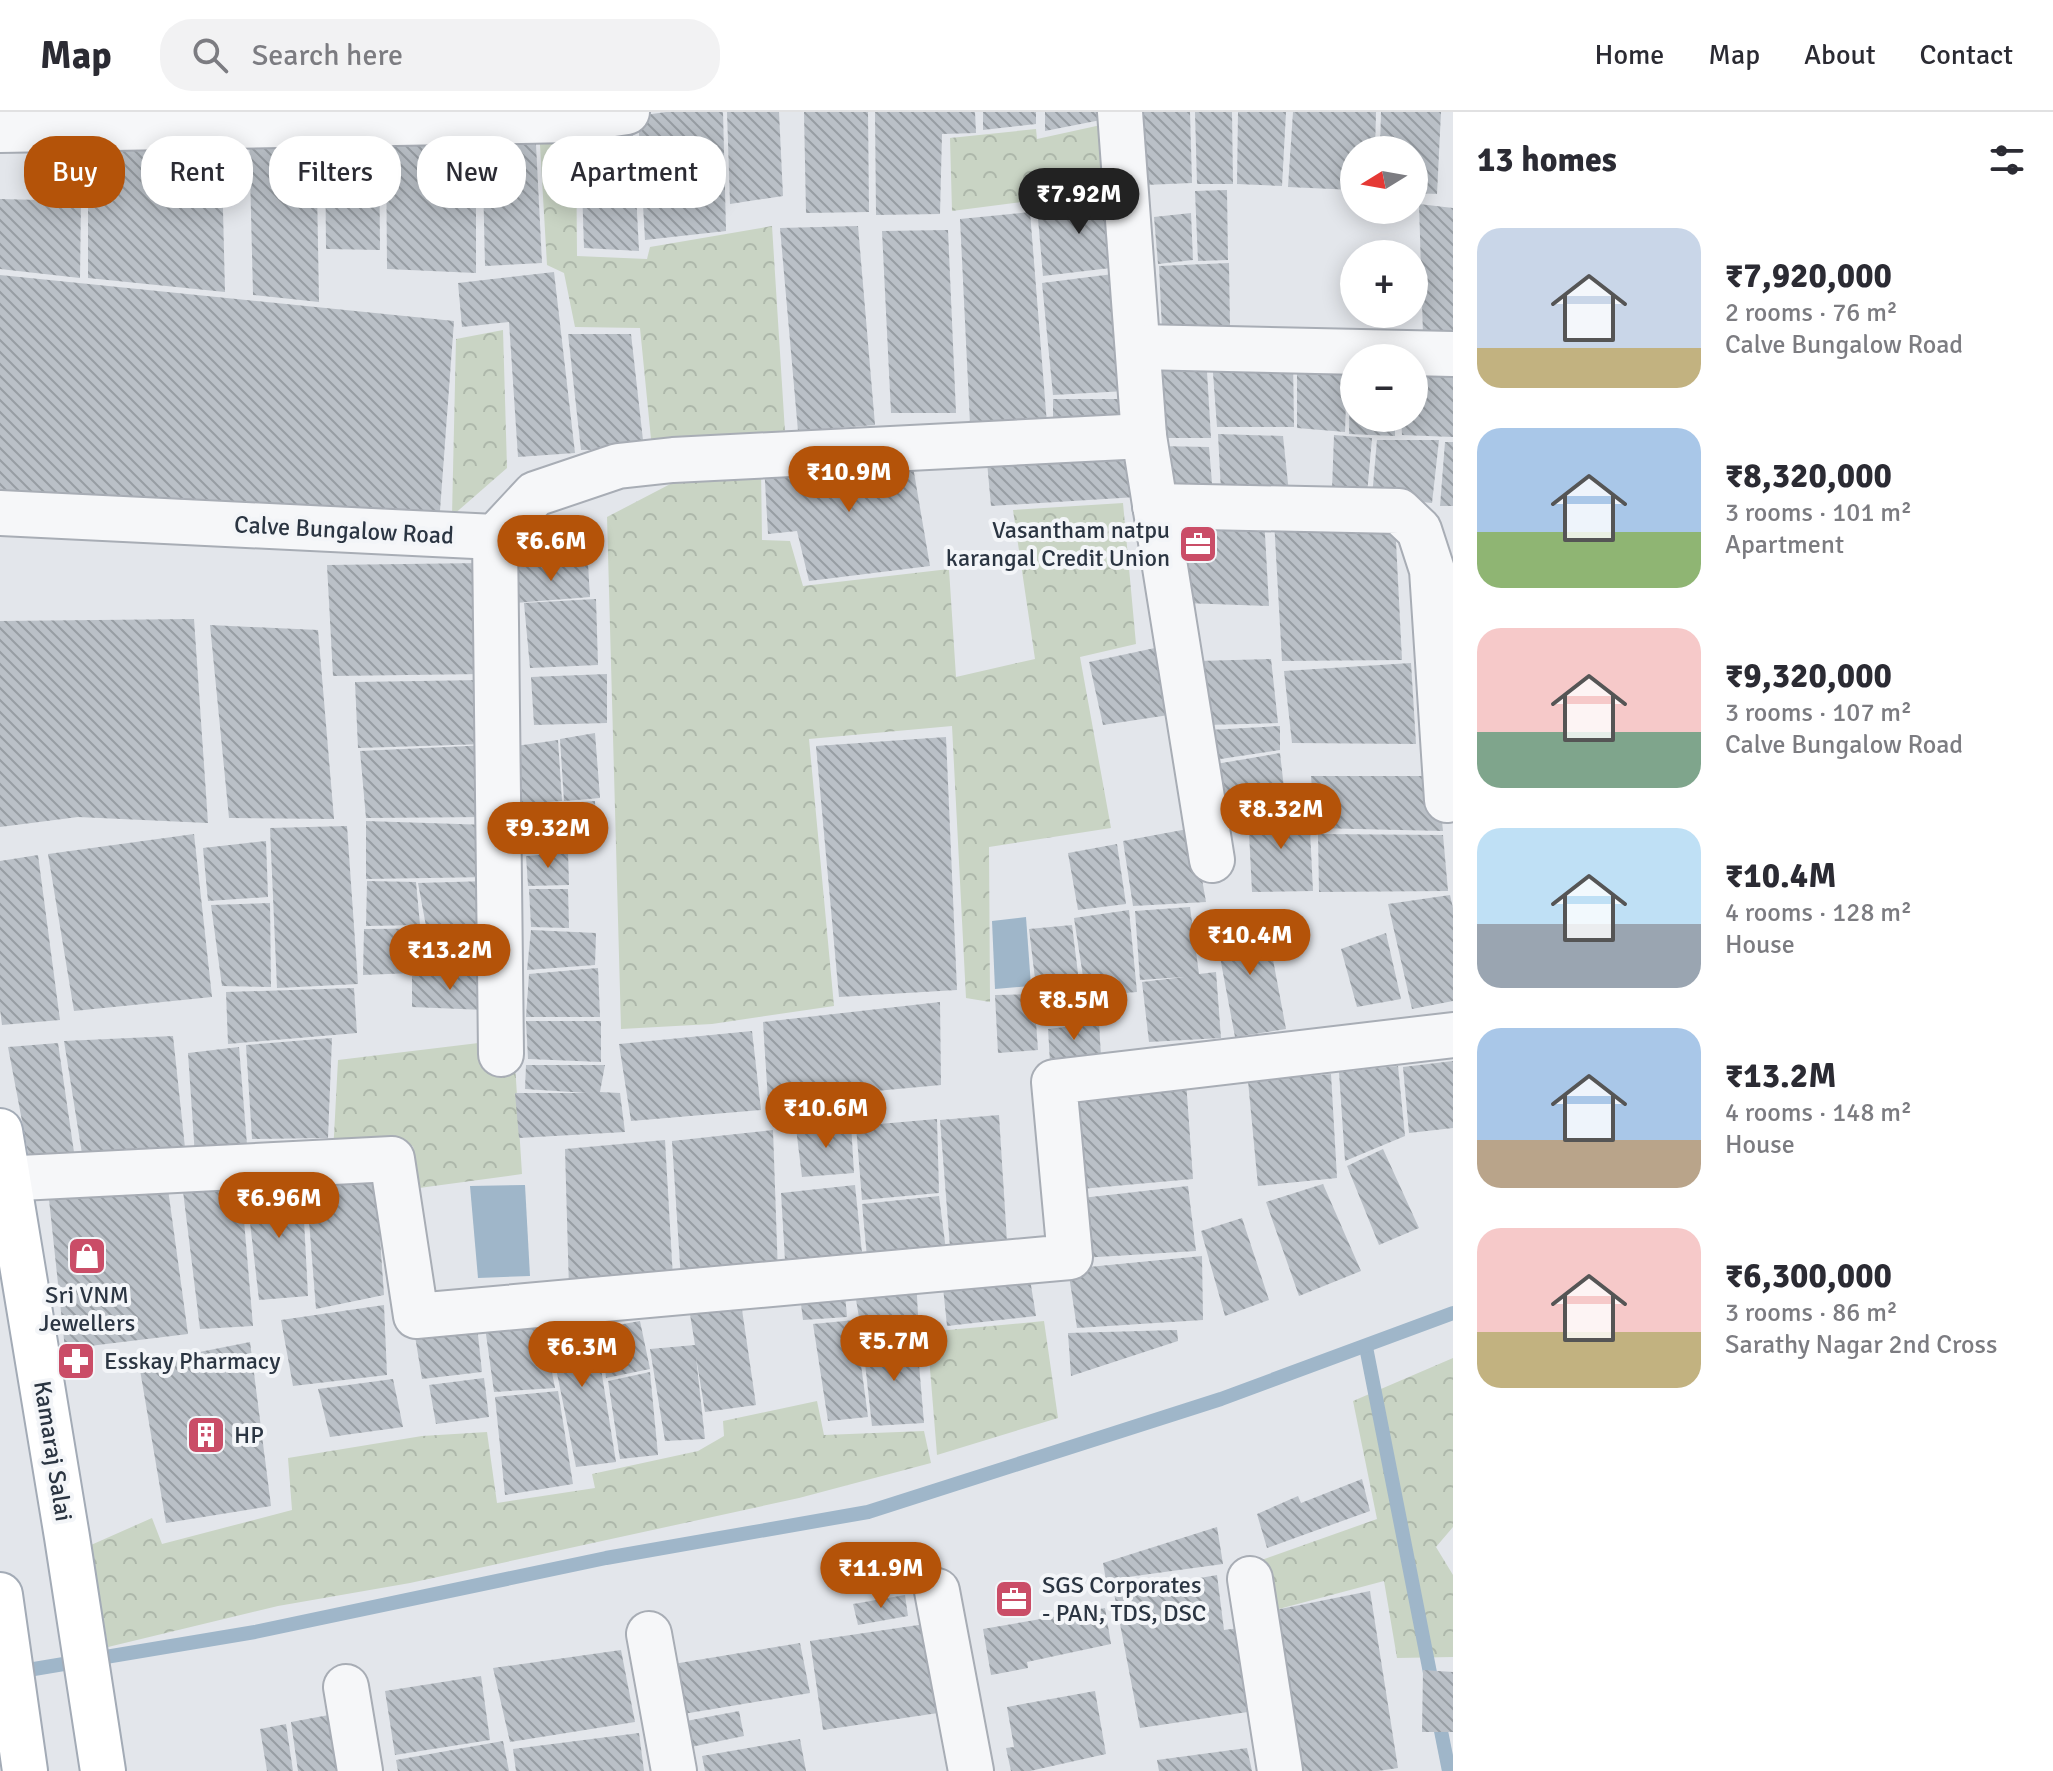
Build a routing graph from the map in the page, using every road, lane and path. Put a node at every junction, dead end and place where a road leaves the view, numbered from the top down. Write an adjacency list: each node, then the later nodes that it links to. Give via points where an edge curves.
1 (627, 112): 3 (street, via 573,120)
2 (1120, 112): 4 (street)
3 (0, 130)
4 (1139, 347): 5 (street); 6 (street)
5 (1453, 354)
6 (1144, 436): 7 (street); 9 (street, via 618,466 535,494)
7 (1155, 506): 10 (street, via 1399,511 1419,530 1432,570); 11 (street)
8 (0, 513): 9 (street, Calve Bungalow Road)
9 (495, 537): 13 (street)
10 (1447, 800)
11 (1212, 860)
12 (1453, 1035): 15 (street, via 1054,1082 1070,1257 416,1316 392,1159)
13 (501, 1054)
14 (0, 1131): 15 (main road, Kamaraj Salai)
15 (4, 1178): 16 (main road, Kamaraj Salai)
16 (7, 1222): 22 (main road, Kamaraj Salai, via 67,1537)
17 (1250, 1579): 27 (street)
18 (937, 1591): 26 (street)
19 (0, 1595): 23 (main road)
20 (649, 1634): 25 (street)
21 (346, 1687): 24 (street)
22 (102, 1769)
23 (25, 1771)
24 (360, 1771)
25 (674, 1771)
26 (971, 1771)
27 (1280, 1771)

